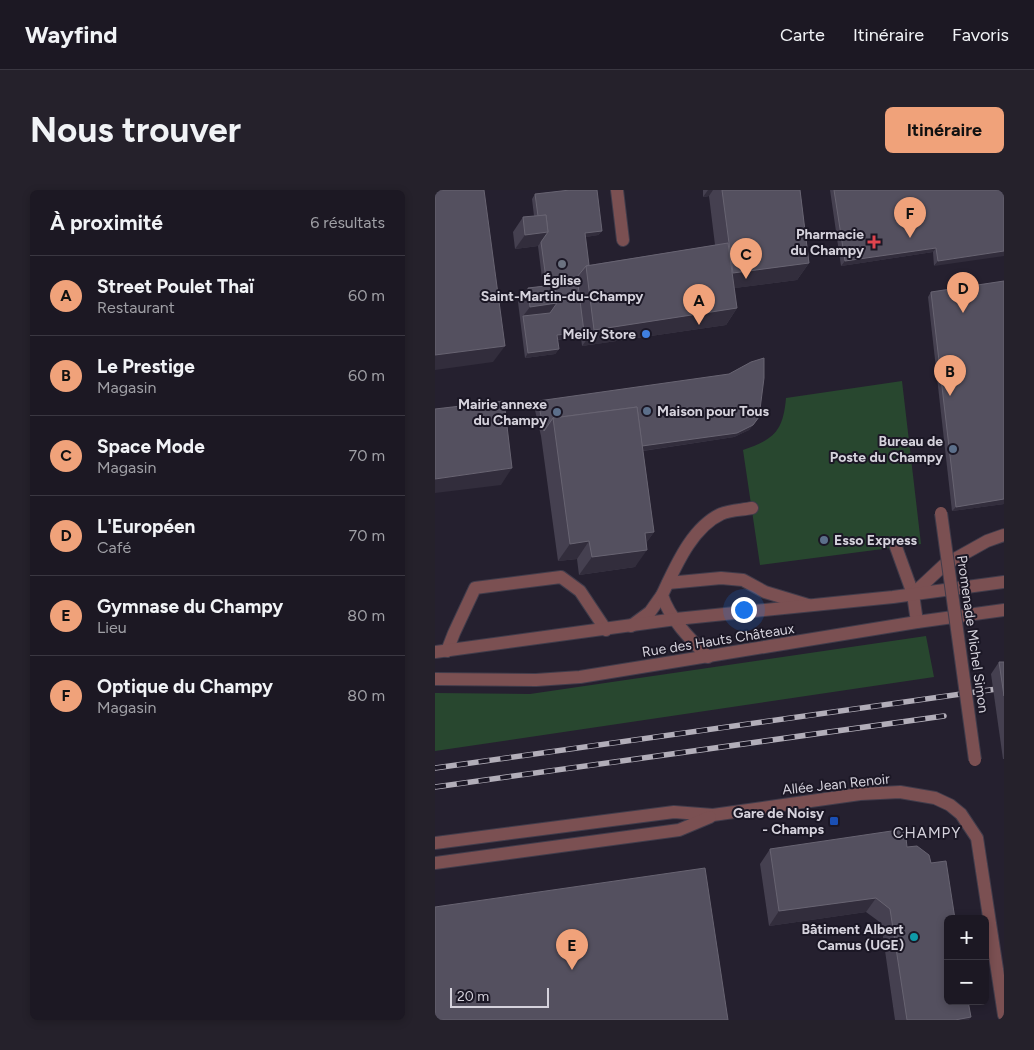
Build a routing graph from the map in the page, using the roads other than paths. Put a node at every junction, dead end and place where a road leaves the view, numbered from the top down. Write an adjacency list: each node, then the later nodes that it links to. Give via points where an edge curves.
1 (617, 190): 2 (street)
2 (623, 240)
3 (752, 508): 8 (street, via 721,514 703,527 689,544)
4 (941, 513): 20 (street, Promenade Michel Simon, bridge)
5 (1004, 535): 9 (street, via 944,565)
6 (896, 547): 9 (street)
7 (1004, 582): 9 (street, Rue des Hauts Châteaux)
8 (668, 583): 10 (street); 11 (street, via 721,578 743,580 765,592)
9 (913, 594): 11 (street, Rue des Hauts Châteaux); 14 (street)
10 (662, 595): 13 (street); 15 (street, via 650,612)
11 (809, 605): 13 (street, Rue des Hauts Châteaux)
12 (1004, 610): 14 (street, Rue des Hauts Châteaux)
13 (675, 620): 15 (street, Rue des Hauts Châteaux); 18 (street)
14 (917, 622): 18 (street, Rue des Hauts Châteaux)
15 (631, 626): 16 (street, Rue des Hauts Châteaux)
16 (606, 630): 17 (street, Rue des Hauts Châteaux); 17 (street, via 580,591 561,577 475,588)
17 (441, 652)
18 (708, 657): 19 (street, Rue des Hauts Châteaux, via 537,680)
19 (435, 680)
20 (975, 760)
21 (713, 815): 22 (street, Allée Jean Renoir, via 674,812); 23 (street, Allée Jean Renoir, via 679,830); 24 (street, Allée Jean Renoir, via 860,794 900,792 935,798 950,806 961,814 977,838)
22 (435, 844)
23 (435, 863)
24 (1004, 1015)

